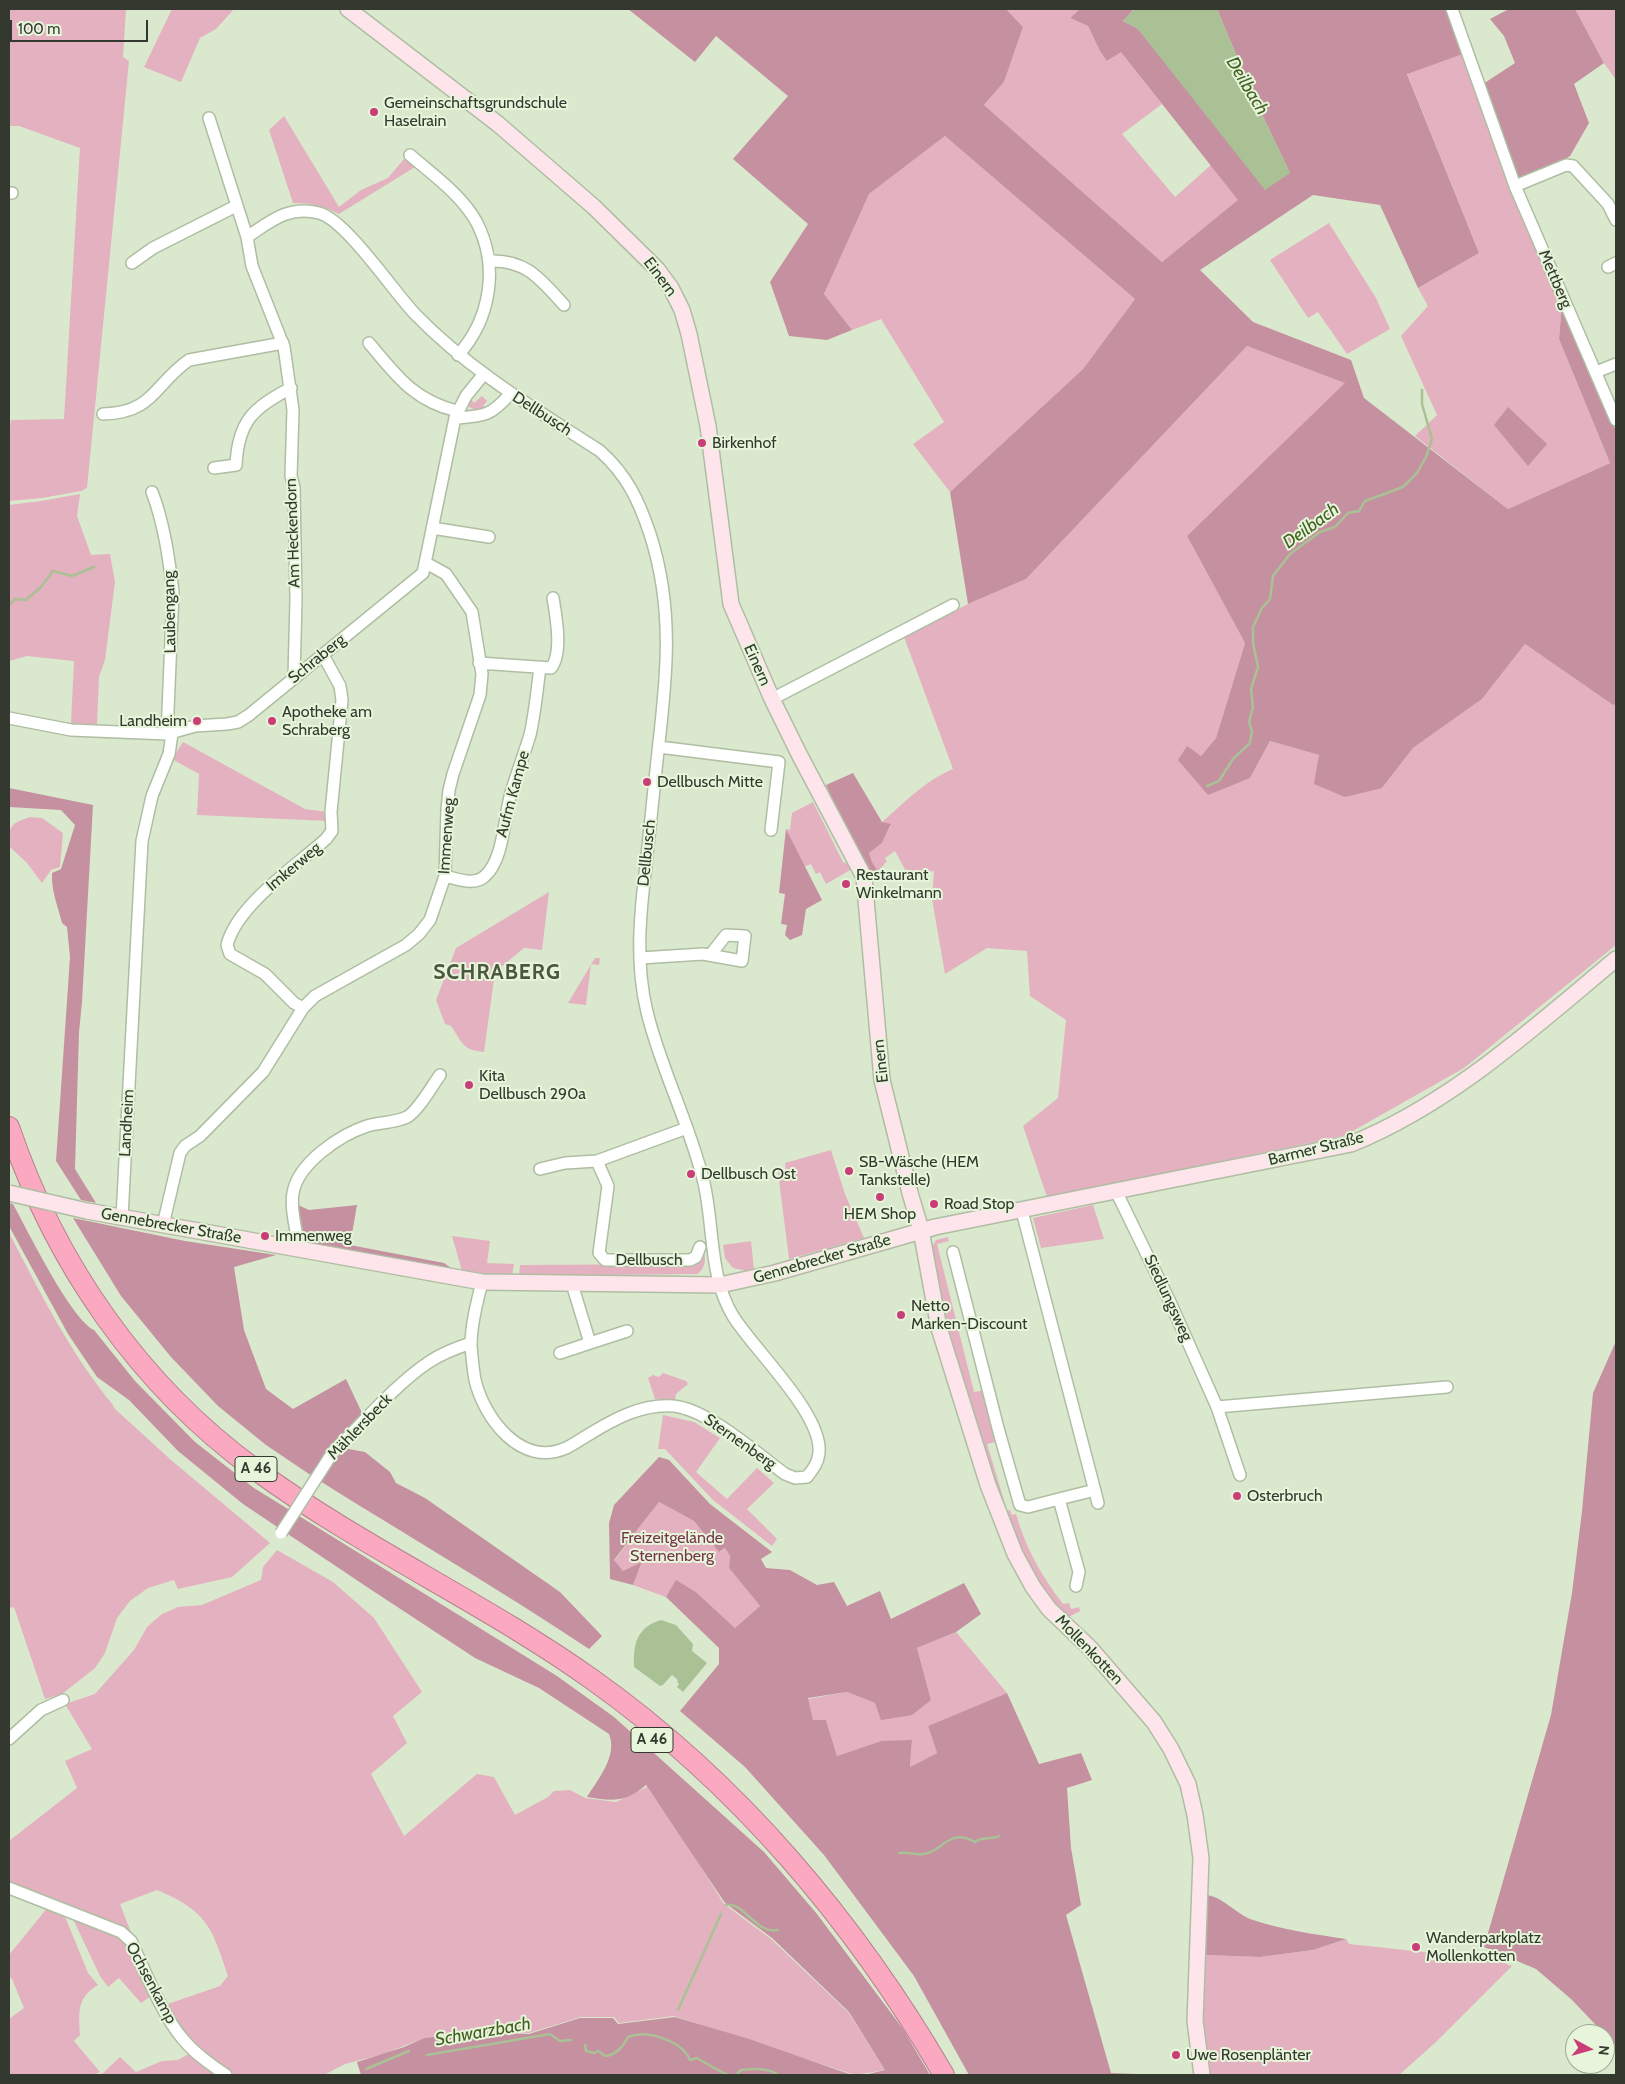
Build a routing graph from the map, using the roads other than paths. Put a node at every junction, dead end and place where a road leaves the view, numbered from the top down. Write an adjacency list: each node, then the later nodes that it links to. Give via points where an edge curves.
1 (348, 9): 34 (main road, Einern, via 498,124 562,179 657,269 671,288 689,334 704,404 731,604)
2 (1452, 9): 5 (street, Mettberg)
3 (209, 118): 6 (street, Am Heckendorn)
4 (410, 155): 9 (street, via 454,193 476,222)
5 (1515, 186): 7 (street, via 1566,164 1572,166 1608,204); 16 (street, Mettberg)
6 (236, 206): 8 (street, Am Heckendorn); 10 (street, via 153,248)
7 (1616, 220)
8 (247, 237): 12 (street, Am Heckendorn, via 252,266); 14 (street, Dellbusch, via 293,211 320,213 330,218 347,233 415,314)
9 (489, 261): 11 (street, via 511,261 524,267 537,275); 14 (street, via 489,286 482,318 476,332)
10 (132, 263)
11 (564, 305)
12 (283, 343): 18 (street, Am Heckendorn); 20 (street, via 189,360 152,397 135,409)
13 (370, 343): 21 (street, via 416,394)
14 (458, 354): 17 (street, Dellbusch)
15 (1616, 364): 16 (street)
16 (1596, 372): 22 (street, Mettberg)
17 (483, 375): 19 (street, Dellbusch); 21 (street, Schraberg)
18 (291, 388): 23 (street, via 264,404 248,419 239,438 236,465); 33 (street, Am Heckendorn, via 290,476 294,488 296,599)
19 (510, 394): 21 (street, via 501,405 484,416); 37 (street, Dellbusch, via 600,451 625,477 642,510 658,561 667,625 666,681)
20 (103, 414)
21 (456, 414): 25 (street, Schraberg)
22 (1616, 418)
23 (214, 468)
24 (152, 492): 36 (street, Laubengang, via 158,506 173,592)
25 (432, 528): 26 (street); 27 (street, Schraberg)
26 (489, 537)
27 (426, 562): 30 (street, Schraberg, via 423,573); 31 (street, Immenweg, via 446,574 472,612)
28 (553, 598): 32 (street, via 558,635 554,663 551,668)
29 (953, 605): 34 (street, Einern)
30 (323, 655): 33 (street, Schraberg); 43 (street, Imkerweg, via 340,686 342,700 332,831 326,840 251,905 227,945 230,954 265,974 290,1000)
31 (479, 663): 32 (street); 39 (street, Immenweg, via 482,674 480,696 449,790)
32 (540, 667): 39 (street, Aufm Kampe, via 530,735 511,794 497,855 486,875 479,880)
33 (294, 677): 36 (street, Schraberg, via 238,722 195,726)
34 (772, 699): 55 (main road, Einern, via 864,877 882,1080)
35 (9, 718): 36 (street, Schraberg, via 98,733)
36 (170, 734): 53 (street, Landheim, via 169,754 152,796 142,841)
37 (659, 747): 38 (street, via 779,762); 41 (street, Dellbusch, via 640,921)
38 (771, 830)
39 (445, 876): 43 (street, Immenweg, via 430,920 419,934 406,945 315,996)
40 (711, 954): 41 (street)
41 (640, 958): 46 (street, Dellbusch, via 648,1019)
42 (1616, 959): 50 (main road, Barmer Straße, via 1470,1079 1364,1138 1331,1148)
43 (303, 1008): 54 (street, Immenweg, via 263,1072 200,1136 184,1146)
44 (440, 1075): 57 (street, via 409,1116 354,1131 310,1162 293,1192)
45 (9, 1126): 79 (highway, A 46, via 40,1208 84,1287 123,1342 182,1407 249,1464 308,1505 484,1610 592,1680 691,1760 764,1831 835,1913 891,1989)
46 (687, 1128): 48 (street); 61 (street, Dellbusch, via 704,1184)
47 (9, 1161): 78 (highway, A 46, via 39,1232 77,1298 119,1355 188,1430 282,1503 496,1631 563,1675 688,1771 748,1829 822,1913 893,2010)
48 (597, 1161): 49 (street); 56 (street, Dellbusch, via 608,1186 599,1253 605,1260 690,1260 696,1257)
49 (540, 1169)
50 (1116, 1191): 52 (main road, Barmer Straße); 67 (street, Siedlungsweg)
51 (9, 1193): 53 (main road, Gennebrecker Straße, bridge)
52 (1022, 1211): 55 (main road, Gennebrecker Straße); 69 (street)
53 (122, 1217): 54 (main road, Gennebrecker Straße)
54 (163, 1225): 57 (main road, Gennebrecker Straße)
55 (921, 1230): 61 (main road, Gennebrecker Straße, via 775,1273); 80 (main road, Mollenkotten, via 939,1328 988,1485 1015,1554 1049,1609 1090,1648 1154,1722 1188,1784 1200,1858 1195,2021)
56 (700, 1247)
57 (299, 1249): 59 (main road, Gennebrecker Straße)
58 (954, 1252): 70 (street, via 1020,1505 1028,1507)
59 (482, 1282): 60 (main road, Gennebrecker Straße); 63 (street, Sternenberg)
60 (572, 1284): 61 (main road, Gennebrecker Straße); 64 (street)
61 (720, 1285): 63 (street, Sternenberg, via 732,1315 778,1372 813,1427 819,1442 819,1454 816,1466 807,1477 795,1478 786,1474 714,1421 675,1406 654,1406 628,1413 565,1449 540,1452 523,1447 504,1434 483,1402 475,1380)
62 (627, 1331): 64 (street)
63 (471, 1343): 72 (street, Mählersbeck, bridge, via 428,1362 333,1452)
64 (590, 1343): 65 (street)
65 (560, 1353)
66 (1447, 1387): 67 (street)
67 (1217, 1407): 68 (street, Siedlungsweg)
68 (1240, 1475)
69 (1095, 1490): 70 (street); 71 (street)
70 (1059, 1499): 73 (street, via 1079,1572)
71 (1098, 1502)
72 (279, 1537)
73 (1076, 1586)
74 (63, 1700): 75 (street, via 41,1710)
75 (9, 1739)
76 (9, 1888): 77 (street, Ochsenkamp, via 121,1932 131,1942 180,2036)
77 (226, 2075)
78 (933, 2075)
79 (944, 2075)
80 (1202, 2075)

